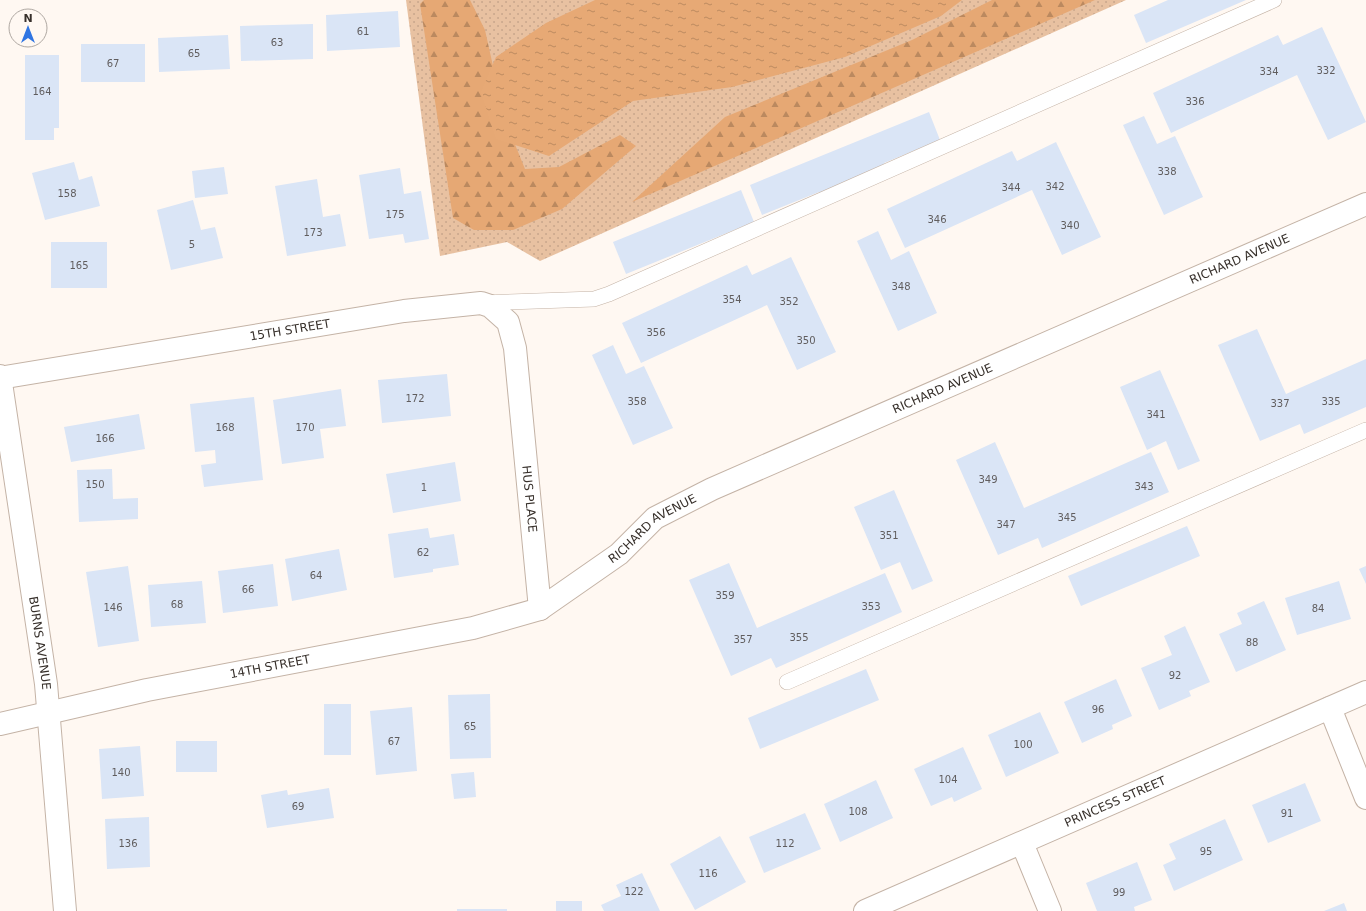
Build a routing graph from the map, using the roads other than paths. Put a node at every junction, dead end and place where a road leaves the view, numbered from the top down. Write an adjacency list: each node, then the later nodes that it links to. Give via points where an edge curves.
1 (1274, 0): 3 (lane, via 609,294 594,299)
2 (1366, 204): 6 (street, RICHARD AVENUE, via 712,489 655,518 619,554)
3 (481, 303): 4 (street, 15TH STREET, via 404,311); 6 (street, HUS PLACE, via 490,306 508,322 515,348)
4 (0, 377): 10 (street, BURNS AVENUE, via 46,684)
5 (1366, 430): 7 (lane)
6 (540, 609): 10 (street, 14TH STREET, via 472,628 147,690)
7 (787, 682)
8 (1366, 692): 9 (street, PRINCESS STREET)
9 (1330, 708): 12 (street); 13 (street, PRINCESS STREET)
10 (48, 714): 11 (street, 14TH STREET); 14 (street, BURNS AVENUE)
11 (0, 724)
12 (1366, 798)
13 (1022, 843): 15 (street, PRINCESS STREET); 16 (street)
14 (65, 911)
15 (865, 911)
16 (1050, 911)

